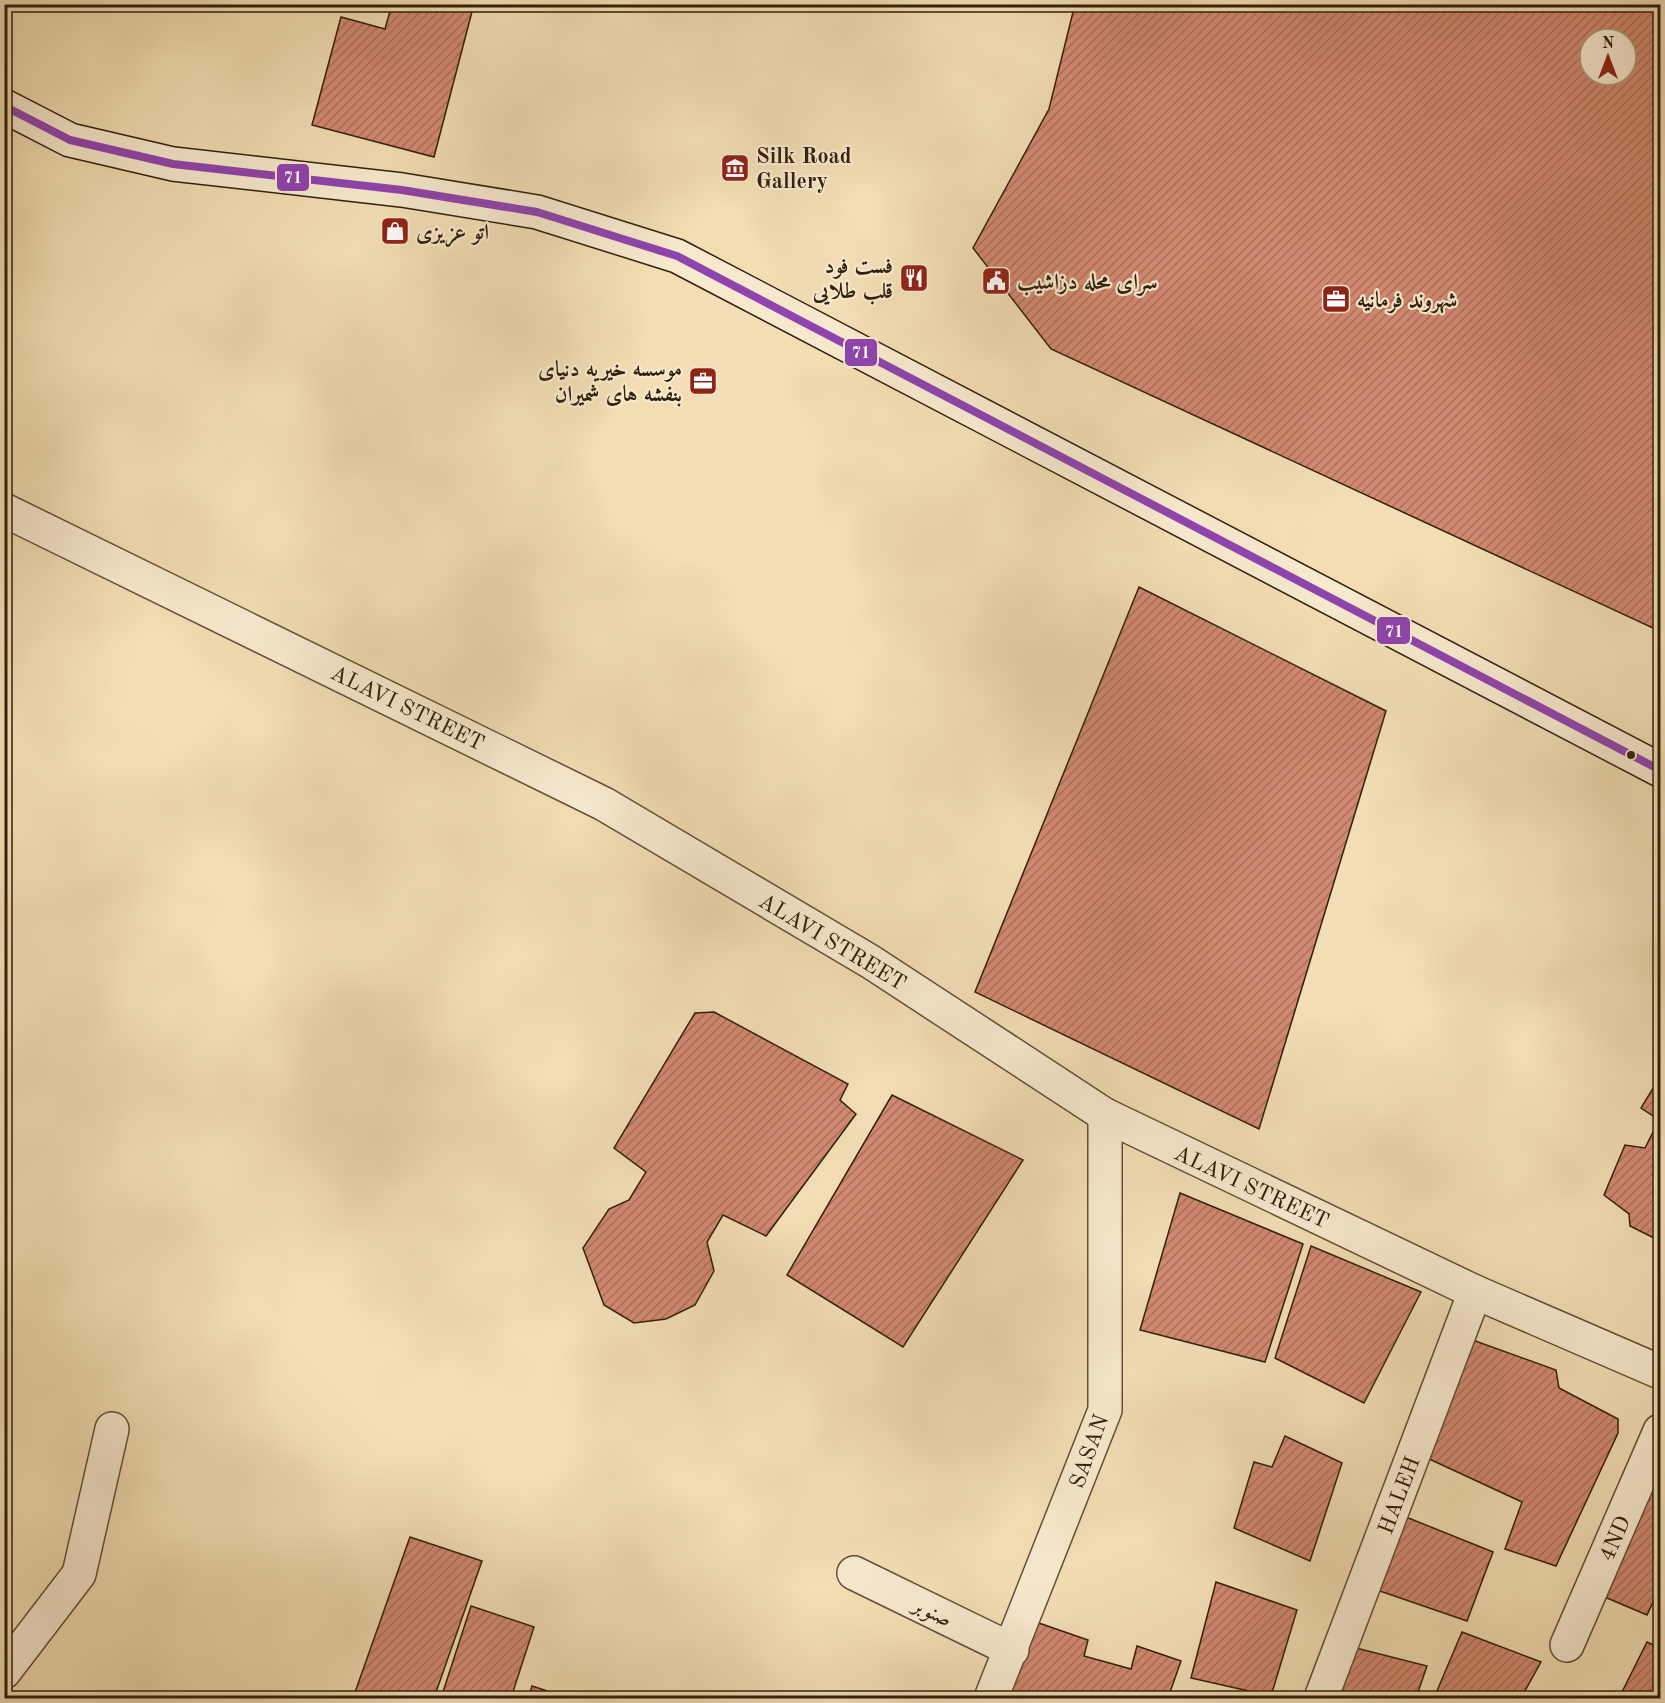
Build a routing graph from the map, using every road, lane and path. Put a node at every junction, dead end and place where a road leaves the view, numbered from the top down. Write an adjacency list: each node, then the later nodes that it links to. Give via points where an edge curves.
1 (4, 106): 3 (street, via 70,140 173,164 402,190 537,212 677,256)
2 (4, 510): 4 (street, ALAVI STREET, via 604,804 871,962)
3 (1660, 770)
4 (1105, 1115): 5 (street, ALAVI STREET); 11 (street, SASAN, via 1105,1410)
5 (1475, 1292): 6 (street, ALAVI STREET); 14 (street, HALEH)
6 (1660, 1372)
7 (112, 1429): 12 (street, via 79,1574)
8 (1660, 1431): 10 (street, 4ND)
9 (854, 1573): 11 (street, صنوبر)
10 (1567, 1645)
11 (1012, 1650): 13 (street, SASAN)
12 (4, 1672)
13 (991, 1698)
14 (1321, 1698)

